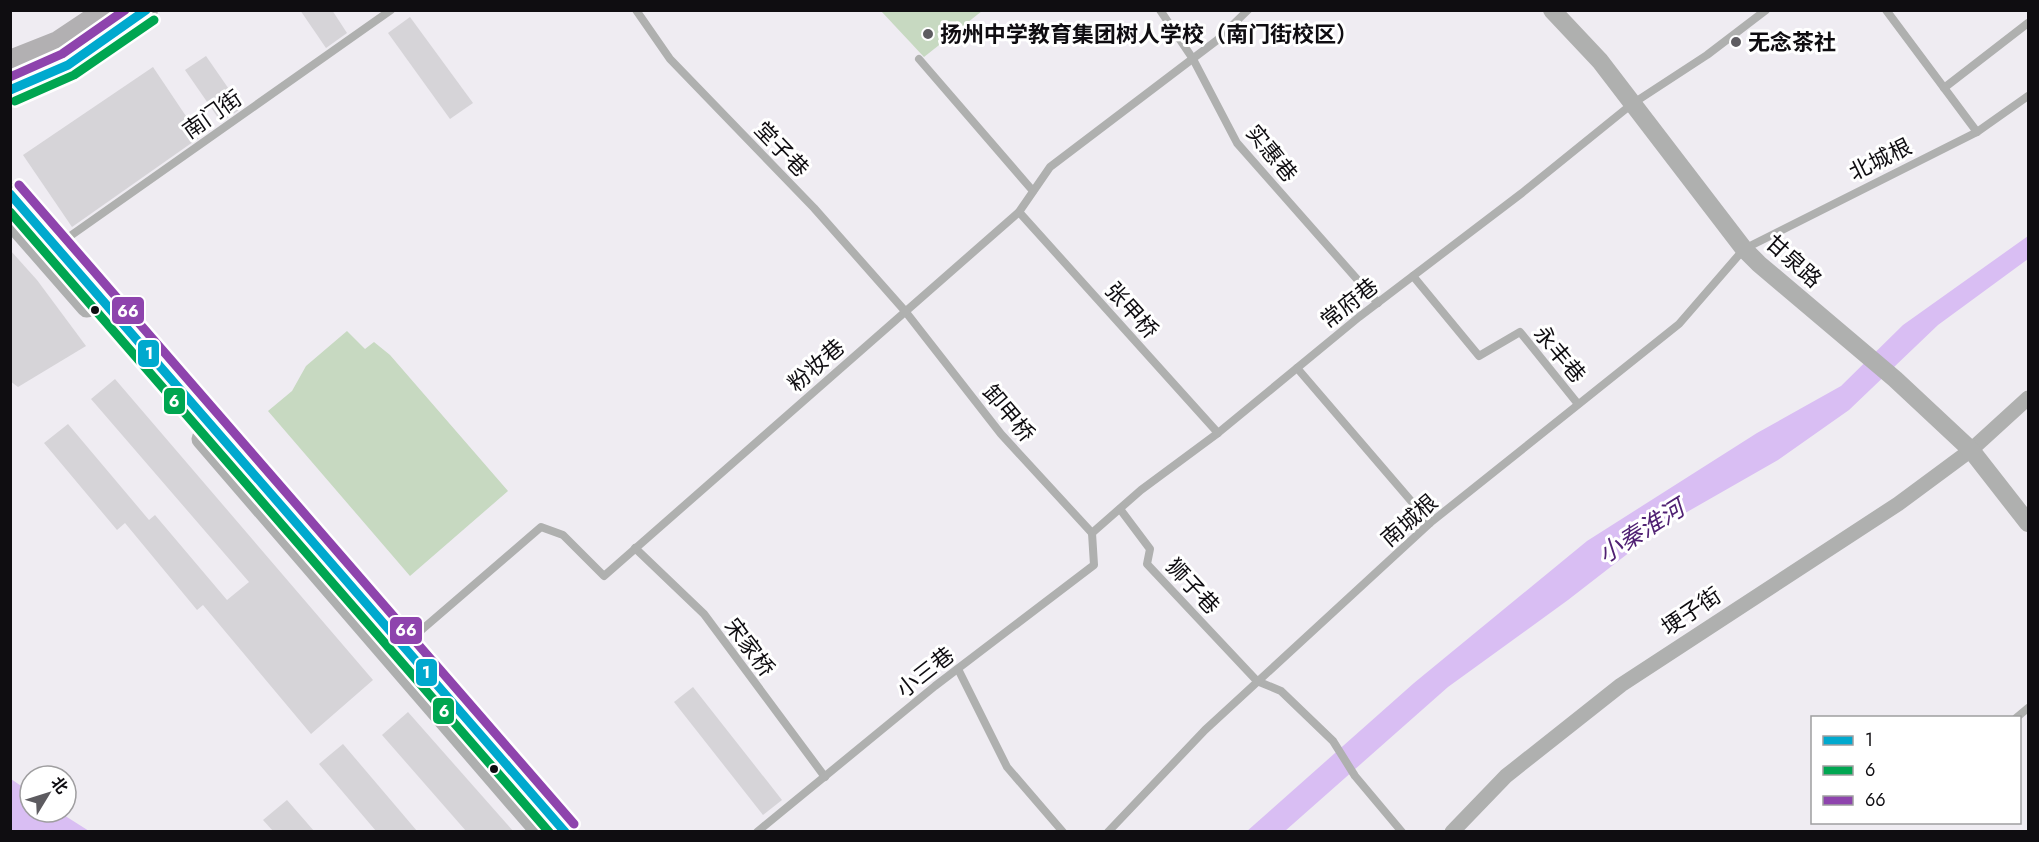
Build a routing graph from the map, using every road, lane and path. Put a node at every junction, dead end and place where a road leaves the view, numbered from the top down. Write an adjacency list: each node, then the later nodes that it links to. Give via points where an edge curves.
1 (106, 10): 13 (main road, via 58,42)
2 (147, 10): 15 (main road, via 68,65)
3 (391, 10): 23 (lane, 南门街)
4 (636, 10): 27 (lane, 堂子巷, via 670,59 814,208)
5 (1160, 10): 12 (lane, 实惠巷)
6 (1248, 10): 12 (lane, 粉妆巷)
7 (1552, 10): 17 (street, 甘泉路)
8 (1766, 10): 17 (lane, 常府巷)
9 (1886, 10): 14 (lane)
10 (2028, 23): 14 (lane)
11 (919, 59): 19 (lane)
12 (1193, 59): 19 (lane, 粉妆巷, via 1050,167); 26 (lane, 实惠巷, via 1237,143)
13 (10, 61)
14 (1944, 88): 18 (lane)
15 (10, 90)
16 (2028, 96): 18 (lane, 北城根)
17 (1632, 104): 24 (street, 甘泉路); 25 (lane, 常府巷)
18 (1977, 132): 24 (lane, 北城根)
19 (1033, 192): 21 (lane, 粉妆巷)
20 (10, 194): 23 (main road)
21 (1019, 212): 27 (lane, 粉妆巷); 31 (lane, 张甲桥)
22 (10, 219): 42 (main road)
23 (55, 247): 38 (main road)
24 (1744, 249): 30 (lane, 南城根, via 1679,324); 32 (street, 甘泉路)
25 (1413, 276): 26 (lane, 常府巷); 30 (lane, 永丰巷, via 1479,356 1520,332)
26 (1378, 303): 28 (lane, 常府巷)
27 (905, 311): 36 (lane, 卸甲桥, via 1001,434); 37 (lane, 粉妆巷)
28 (1297, 368): 31 (lane, 常府巷); 35 (lane)
29 (2028, 398): 32 (street, 埂子街)
30 (1578, 404): 35 (lane, 南城根)
31 (1218, 433): 33 (lane, 常府巷)
32 (1971, 450): 34 (street, 甘泉路); 48 (street, 埂子街, via 1898,504 1621,685 1506,776)
33 (1120, 509): 36 (lane, 常府巷); 40 (lane, 狮子巷, via 1150,549 1147,564)
34 (2028, 523)
35 (1431, 524): 40 (lane, 南城根)
36 (1092, 533): 39 (lane, 小三巷, via 1094,565)
37 (635, 548): 38 (lane, 粉妆巷, via 604,576 563,535 541,527); 41 (lane, 宋家桥, via 704,614)
38 (403, 645): 43 (main road)
39 (958, 669): 41 (lane, 小三巷); 45 (lane, via 1007,767)
40 (1257, 681): 46 (lane, 南城根); 47 (lane, via 1281,691 1333,741 1355,776)
41 (825, 777): 44 (lane, 小三巷)
42 (541, 831)
43 (565, 831)
44 (757, 831)
45 (1063, 831)
46 (1108, 831)
47 (1402, 831)
48 (1452, 831)

